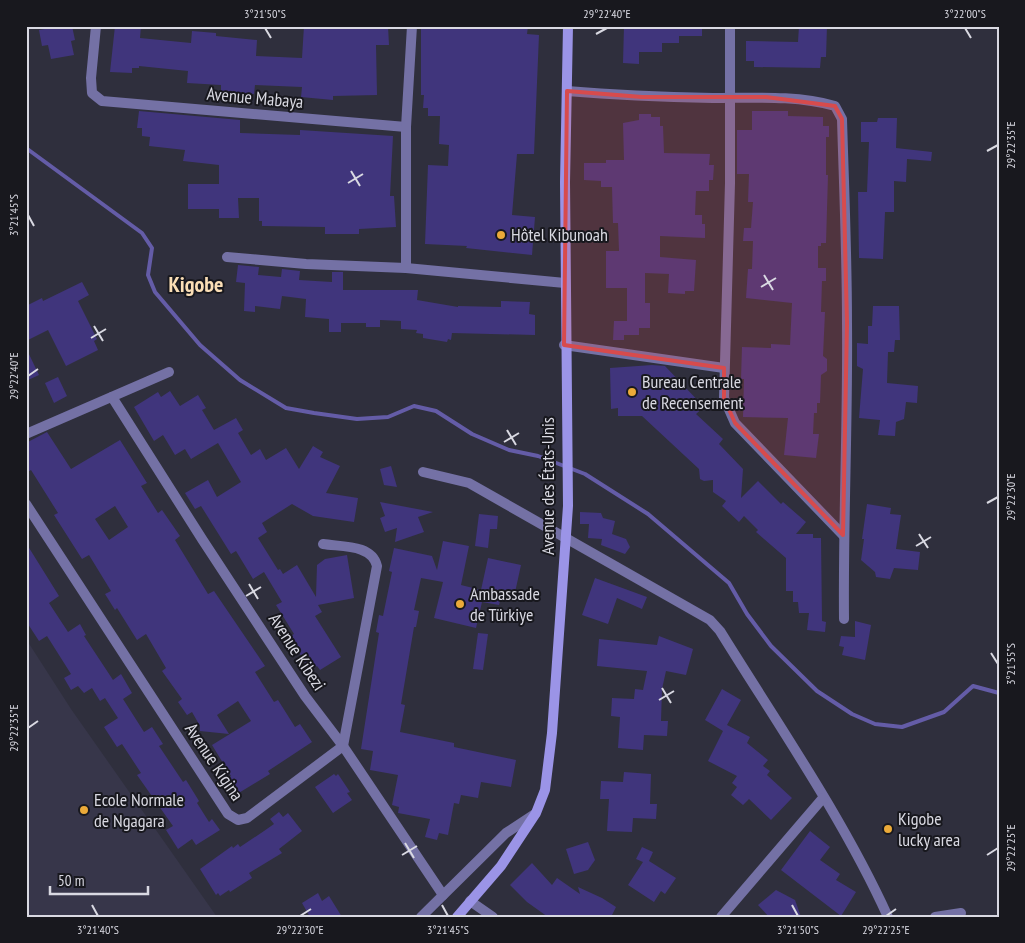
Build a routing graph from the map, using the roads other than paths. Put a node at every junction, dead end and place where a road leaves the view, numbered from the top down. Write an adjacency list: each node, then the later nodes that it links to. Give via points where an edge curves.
1 (96, 26): 7 (street, Avenue Mabaya, via 92,93 102,101)
2 (412, 26): 7 (street)
3 (568, 26): 5 (street, Avenue des États-Unis)
4 (730, 26): 6 (street)
5 (567, 92): 6 (street); 10 (street, Avenue des États-Unis)
6 (730, 98): 12 (street); 18 (street, via 766,97 822,102 835,106 842,118 847,323)
7 (406, 127): 9 (street)
8 (228, 257): 9 (street)
9 (406, 268): 10 (street)
10 (565, 283): 11 (street, Avenue des États-Unis)
11 (564, 345): 12 (street); 19 (street, Avenue des États-Unis)
12 (724, 368): 18 (street, via 724,398 734,423)
13 (169, 372): 14 (street)
14 (112, 397): 15 (street); 22 (street, Avenue Kibezi, via 202,539)
15 (26, 434)
16 (423, 472): 19 (street, via 469,483)
17 (26, 504): 22 (street, Avenue Kigina, via 228,814 238,820 248,818)
18 (843, 535): 21 (street)
19 (566, 537): 23 (street, via 710,620 720,631); 24 (street, Avenue des États-Unis, via 552,733 545,790)
20 (323, 544): 22 (street, via 368,551 377,566)
21 (844, 619)
22 (343, 746): 25 (street, Avenue Kibezi)
23 (823, 798): 31 (street); 32 (street, via 870,878)
24 (536, 813): 25 (street, via 506,833); 26 (street, Avenue des États-Unis, via 502,866)
25 (443, 895): 28 (street)
26 (470, 901): 29 (street, Avenue des États-Unis); 30 (street)
27 (961, 913): 33 (street)
28 (421, 917)
29 (457, 917)
30 (493, 917)
31 (721, 917)
32 (888, 917)
33 (935, 917)

